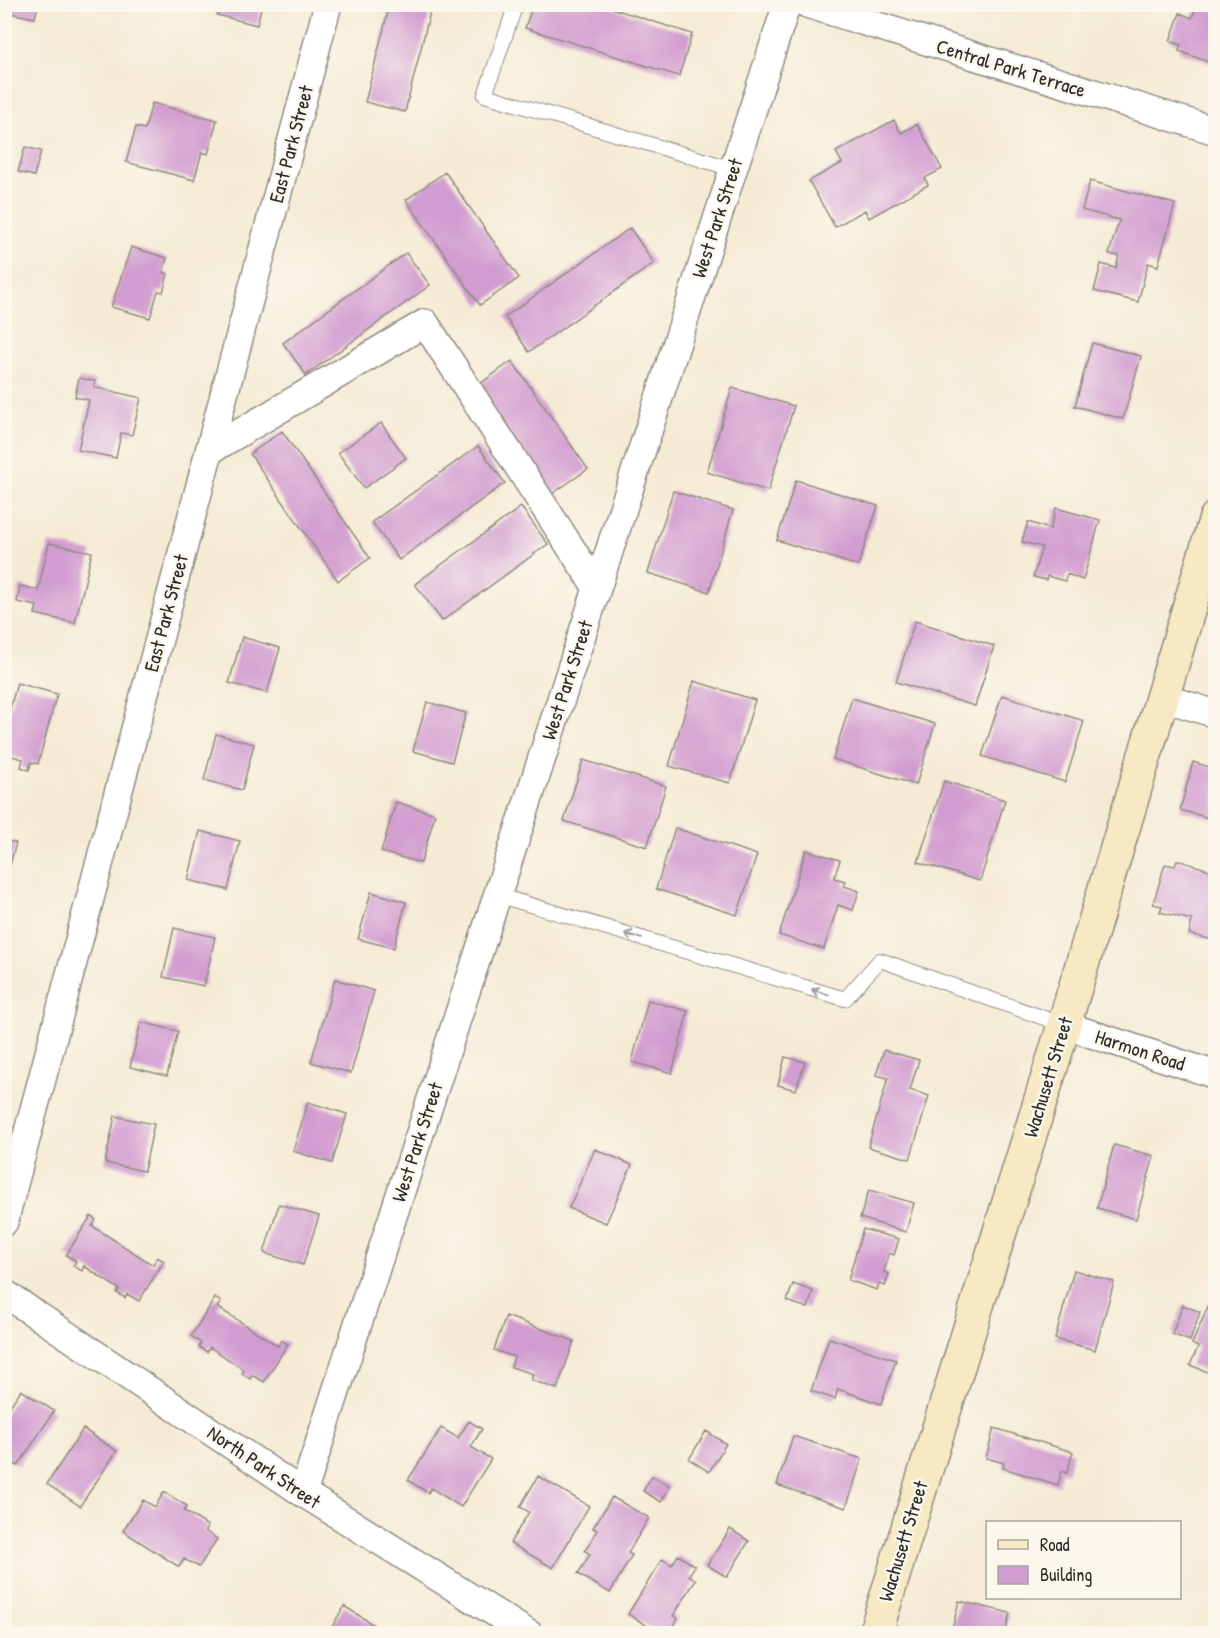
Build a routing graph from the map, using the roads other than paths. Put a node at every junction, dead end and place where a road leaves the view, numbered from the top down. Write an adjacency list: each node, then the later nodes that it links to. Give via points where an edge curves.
1 (328, 4): 7 (street, East Park Street)
2 (516, 4): 6 (lane, via 485,95)
3 (787, 4): 6 (street, West Park Street)
4 (807, 4): 5 (street, Central Park Terrace)
5 (1215, 131)
6 (733, 170): 9 (street, West Park Street)
7 (209, 451): 9 (street, via 425,323); 15 (street, East Park Street)
8 (1215, 518): 10 (street, Wachusett Street)
9 (597, 588): 12 (street, West Park Street)
10 (1161, 697): 11 (street); 13 (street, Wachusett Street)
11 (1215, 714)
12 (497, 895): 13 (lane, one-way to 12, via 880,960 845,999); 17 (street, West Park Street)
13 (1064, 1025): 14 (street, Harmon Road); 19 (street, Wachusett Street)
14 (1215, 1076)
15 (4, 1222)
16 (4, 1293): 17 (street, North Park Street)
17 (303, 1493): 18 (street, North Park Street)
18 (529, 1634)
19 (875, 1634)

